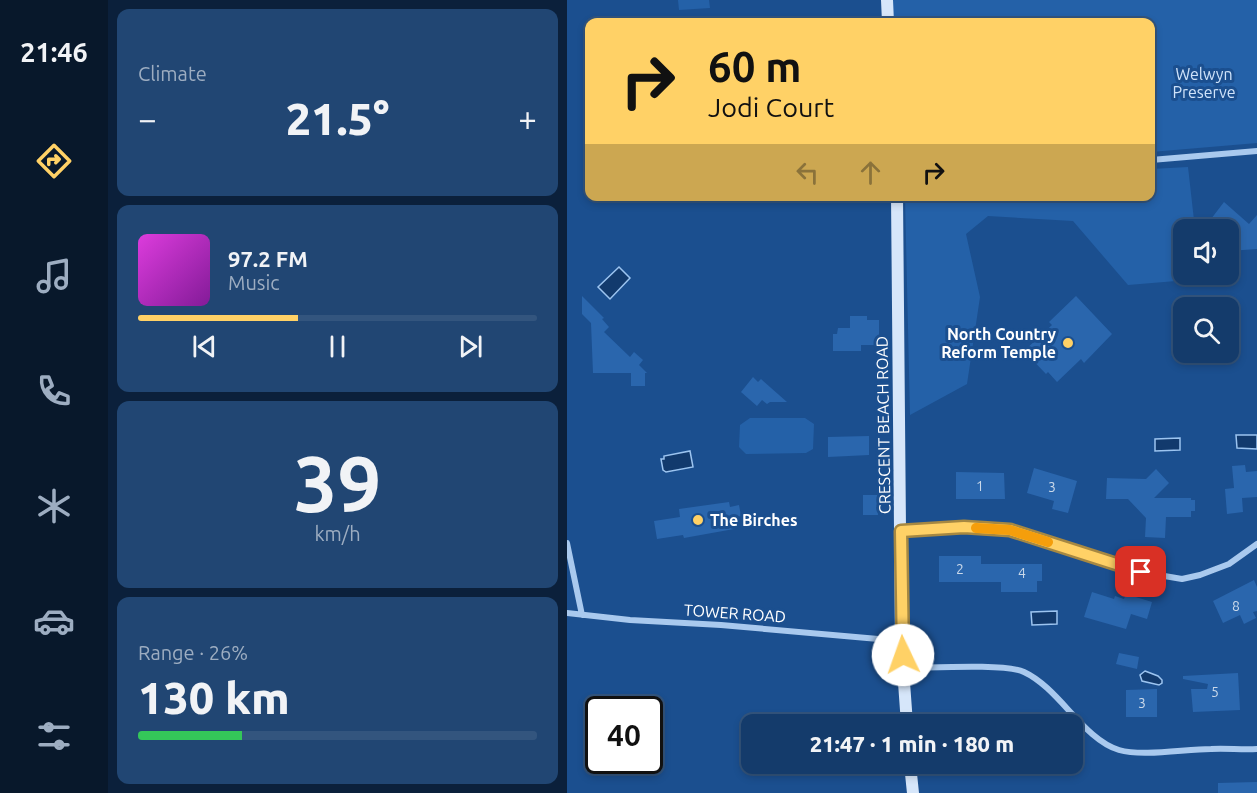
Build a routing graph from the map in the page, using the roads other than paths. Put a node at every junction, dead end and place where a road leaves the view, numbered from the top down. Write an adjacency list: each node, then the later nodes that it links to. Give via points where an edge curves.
1 (887, 0): 2 (street)
2 (888, 18)
3 (1257, 152): 4 (street)
4 (1155, 160)
5 (897, 201): 6 (street, CRESCENT BEACH ROAD)
6 (901, 531): 8 (street, via 964,527 1010,530 1141,572 1182,579 1229,564); 11 (street, CRESCENT BEACH ROAD)
7 (567, 543): 10 (street)
8 (1257, 544)
9 (567, 613): 10 (street, TOWER ROAD)
10 (582, 615): 11 (street, TOWER ROAD)
11 (901, 641): 12 (street, CRESCENT BEACH ROAD)
12 (905, 668): 13 (street, CRESCENT BEACH ROAD); 14 (street, via 1022,671 1039,682 1103,743 1120,750)
13 (907, 714)
14 (1257, 749)
15 (911, 774): 16 (street)
16 (912, 793)

